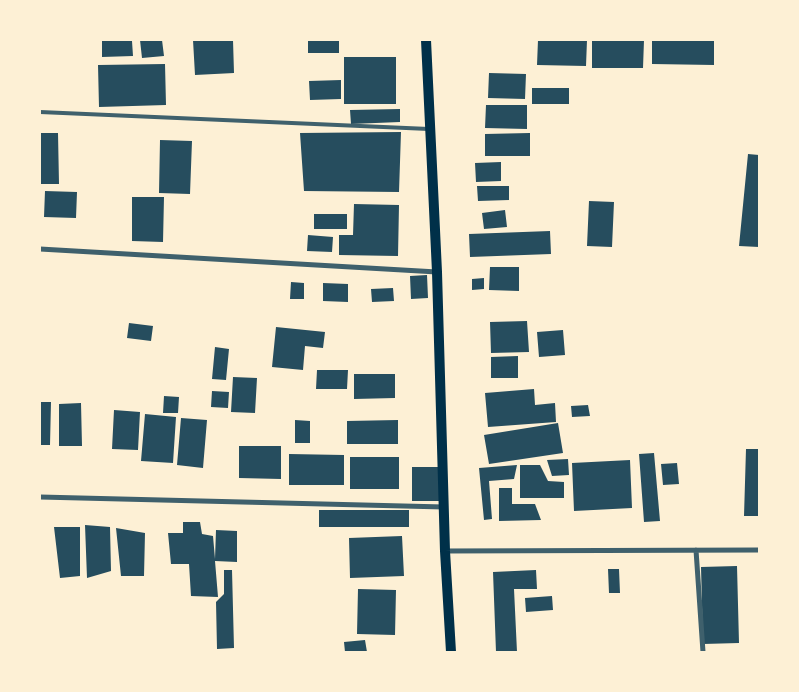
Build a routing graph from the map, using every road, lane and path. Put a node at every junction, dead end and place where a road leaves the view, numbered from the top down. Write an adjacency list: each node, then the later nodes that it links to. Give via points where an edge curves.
1 (426, 40): 3 (main road)
2 (40, 112): 3 (lane)
3 (430, 128): 5 (main road)
4 (40, 249): 5 (street)
5 (437, 272): 7 (main road)
6 (40, 497): 7 (street)
7 (445, 507): 10 (main road)
8 (696, 550): 9 (street); 10 (street); 12 (street)
9 (759, 550)
10 (445, 551): 11 (main road)
11 (451, 652)
12 (704, 652)

